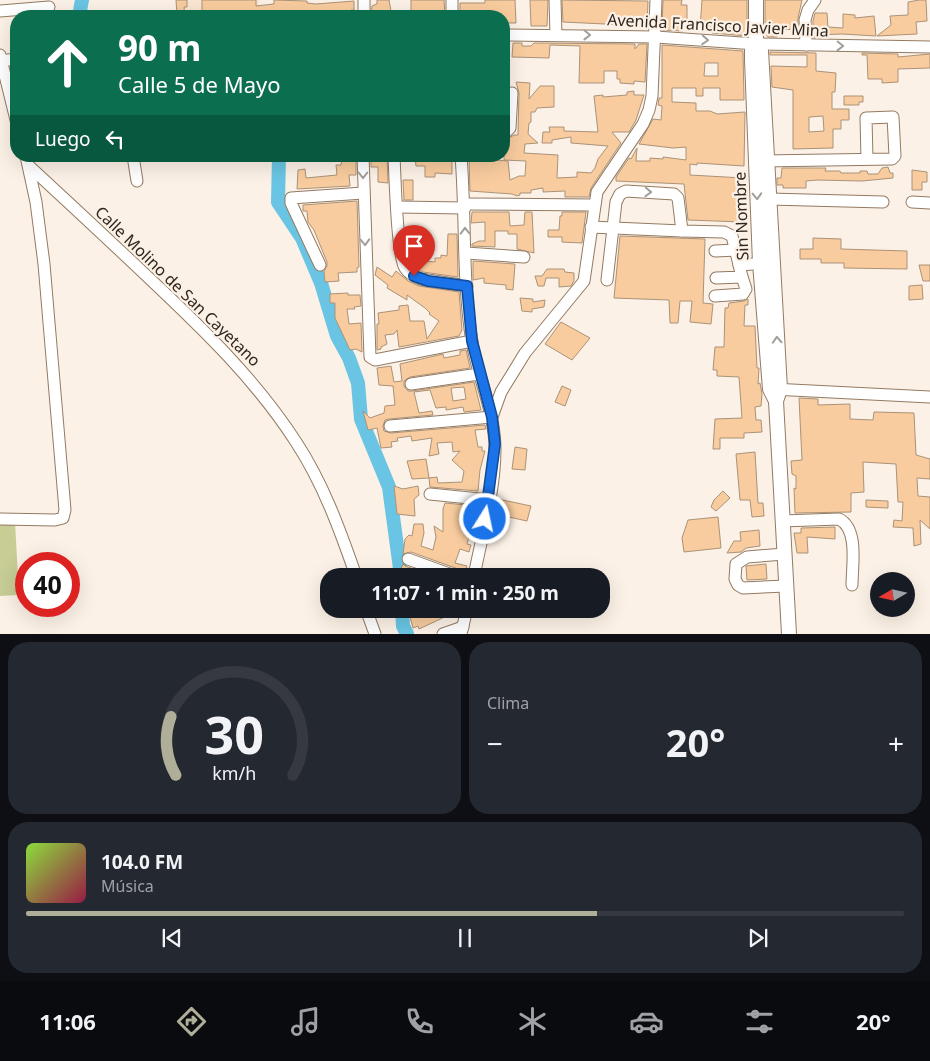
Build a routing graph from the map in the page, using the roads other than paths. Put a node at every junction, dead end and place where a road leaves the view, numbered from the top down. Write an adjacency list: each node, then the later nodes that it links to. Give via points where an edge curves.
1 (555, 0): 8 (street)
2 (656, 0): 9 (street)
3 (756, 0): 10 (main road, Sin Nombre)
4 (815, 0): 11 (street, via 805,20)
5 (48, 6): 6 (street)
6 (0, 11)
7 (510, 35): 8 (street, Avenida Francisco Javier Mina)
8 (556, 35): 9 (street, Avenida Francisco Javier Mina, one-way to 9)
9 (656, 37): 10 (street, Avenida Francisco Javier Mina, one-way to 10); 31 (street, via 649,110 634,139 597,192)
10 (756, 44): 11 (street, Avenida Francisco Javier Mina); 18 (main road, Sin Nombre, via 752,50)
11 (806, 45): 12 (street, Avenida Francisco Javier Mina, one-way to 12)
12 (930, 47)
13 (0, 59): 15 (street)
14 (512, 93): 16 (street)
15 (10, 97)
16 (510, 128)
17 (867, 159): 18 (street)
18 (762, 161): 27 (main road, Sin Nombre); 41 (main road, Sin Nombre, one-way to 41)
19 (28, 162): 58 (street, via 44,264 65,510 63,518 55,520)
20 (29, 162): 62 (street, Calle Molino de San Cayetano, via 257,386 298,443 321,486)
21 (134, 162): 25 (street)
22 (363, 162): 26 (street, one-way to 26)
23 (394, 162): 33 (street)
24 (461, 162): 32 (street)
25 (137, 181)
26 (363, 193): 43 (street, via 291,198); 49 (street, one-way to 49, via 371,359)
27 (769, 199): 28 (street); 41 (main road, Sin Nombre)
28 (883, 202)
29 (912, 202): 30 (street)
30 (930, 203)
31 (594, 205): 32 (street); 34 (street)
32 (465, 206): 33 (street); 39 (street, one-way to 32)
33 (397, 208): 47 (street, via 404,268 421,279)
34 (591, 227): 35 (street); 54 (street, via 584,281 525,353 502,392)
35 (612, 228): 36 (street); 36 (street, one-way to 36, via 618,198 626,191 674,194 678,198); 46 (street)
36 (682, 231): 37 (street, via 728,234)
37 (737, 250): 38 (street); 42 (street)
38 (715, 251)
39 (466, 252): 40 (street); 47 (street)
40 (524, 257)
41 (766, 263): 42 (street); 52 (main road, Sin Nombre)
42 (739, 265): 44 (street)
43 (320, 266)
44 (742, 277): 45 (street); 48 (street, via 746,289 743,294)
45 (716, 278)
46 (607, 280)
47 (467, 286): 49 (street)
48 (715, 296)
49 (472, 341): 50 (street)
50 (479, 374): 51 (street); 54 (street)
51 (411, 384)
52 (775, 393): 53 (street); 59 (main road, Sin Nombre)
53 (930, 397)
54 (492, 417): 55 (street); 57 (street, via 495,452)
55 (390, 426)
56 (430, 494): 57 (street)
57 (489, 500): 64 (street)
58 (0, 518)
59 (782, 521): 60 (main road, Sin Nombre); 65 (street, via 839,519 844,522 852,542)
60 (784, 554): 66 (main road, Sin Nombre); 66 (street, via 743,558 736,564 735,574 736,582 742,588)
61 (408, 559): 63 (street)
62 (353, 568)
63 (433, 568)
64 (476, 568)
65 (852, 585)
66 (786, 586): 71 (main road, Sin Nombre)
67 (369, 618): 69 (street)
68 (462, 630): 70 (street)
69 (375, 634)
70 (443, 634)
71 (789, 634)

